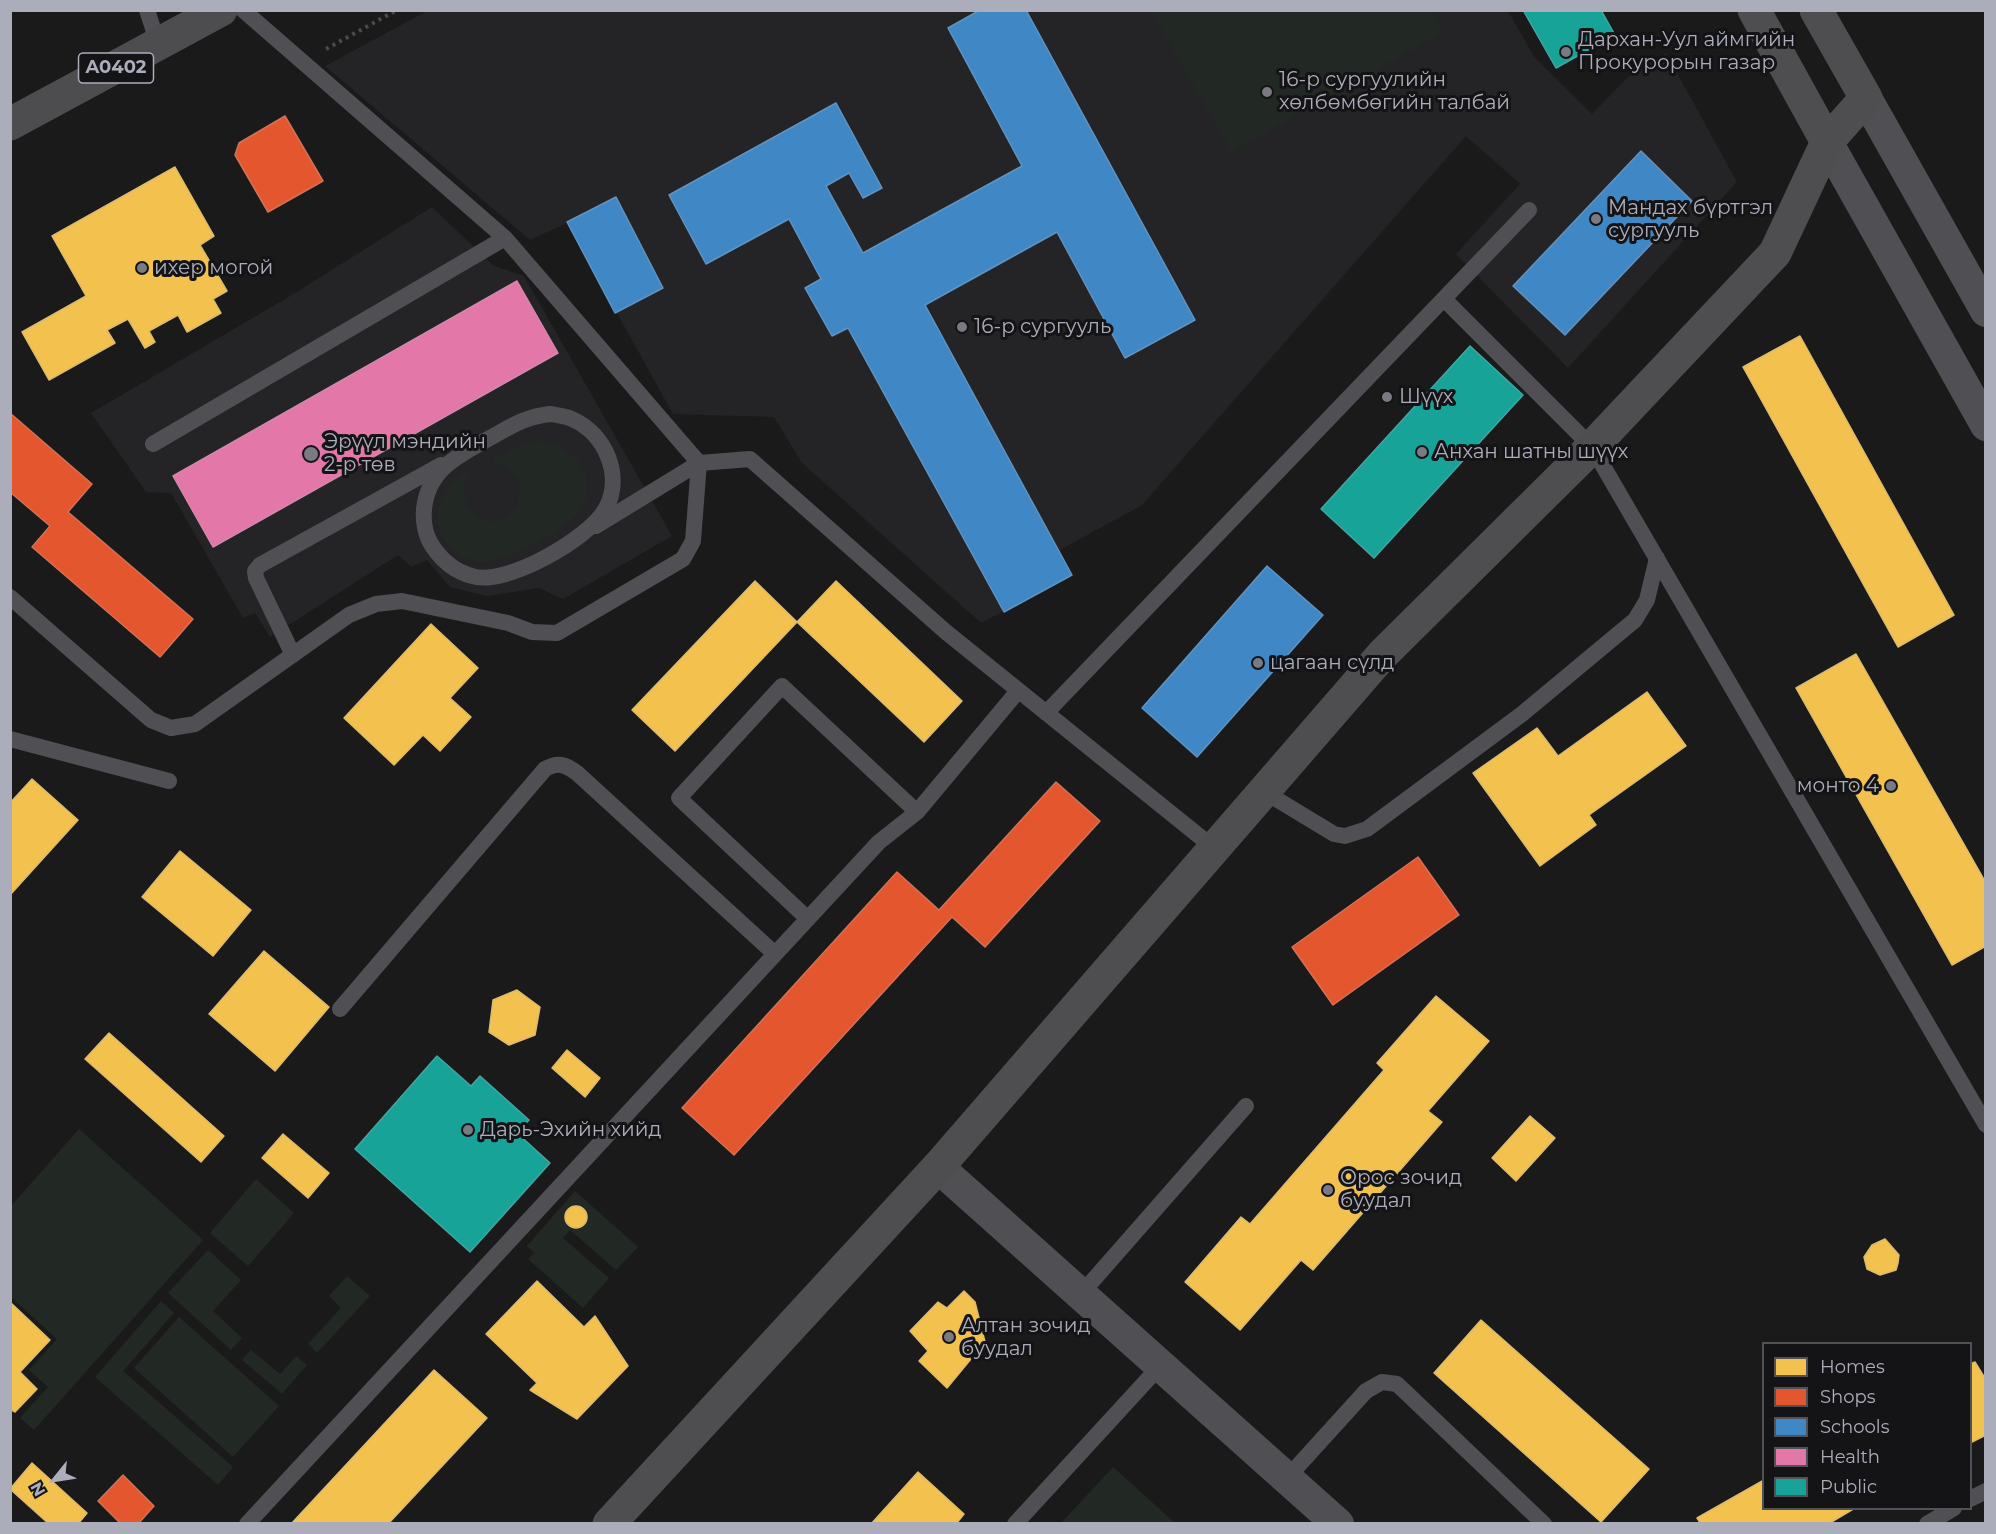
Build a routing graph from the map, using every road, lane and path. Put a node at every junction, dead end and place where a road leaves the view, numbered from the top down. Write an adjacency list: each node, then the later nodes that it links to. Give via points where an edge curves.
1 (147, 10): 7 (lane)
2 (221, 10): 7 (highway, A0402)
3 (243, 10): 8 (lane)
4 (397, 10): 8 (path)
5 (1754, 10): 11 (main road)
6 (1816, 10): 9 (main road)
7 (158, 44): 10 (highway, A0402)
8 (301, 63): 13 (lane)
9 (1866, 98): 11 (main road); 15 (street)
10 (10, 124)
11 (1827, 142): 16 (street); 18 (main road, via 1775,253)
12 (1529, 210): 14 (lane)
13 (506, 238): 17 (lane); 20 (lane)
14 (1444, 299): 18 (lane); 26 (lane)
15 (1986, 311)
16 (1986, 425)
17 (153, 444)
18 (1592, 447): 22 (lane); 29 (main road, via 1382,655)
19 (450, 460): 21 (lane, via 425,495 423,517 427,538 454,570 475,578 496,579 516,573); 21 (lane, via 528,416 550,414 571,418 590,430 604,446 612,466 612,488 605,510); 24 (lane, via 255,571)
20 (699, 463): 21 (lane); 24 (lane, via 693,541 683,559 557,633 532,632 508,623 402,601 376,604 349,615); 25 (lane, via 750,459 946,632)
21 (575, 539)
22 (1657, 558): 29 (lane, via 1647,600 1635,620 1522,714 1367,829 1345,836 1334,834); 36 (lane)
23 (10, 597): 24 (lane, via 151,720 171,728 195,724)
24 (293, 655)
25 (1018, 690): 26 (lane); 30 (lane)
26 (1046, 713): 31 (lane)
27 (10, 739): 28 (lane)
28 (168, 782)
29 (1263, 791): 31 (main road)
30 (916, 812): 32 (lane, via 879,842); 32 (lane, via 782,686 679,798)
31 (1214, 848): 37 (main road)
32 (808, 919): 33 (lane)
33 (775, 954): 34 (lane, via 577,773 566,765 555,764 537,778); 44 (lane)
34 (340, 1009)
35 (1246, 1107): 38 (lane)
36 (1986, 1125)
37 (938, 1167): 38 (street); 45 (main road)
38 (1081, 1294): 39 (street)
39 (1161, 1365): 40 (street); 46 (lane)
40 (1287, 1478): 47 (street); 48 (lane, via 1366,1391 1382,1382 1397,1384)
41 (1986, 1491): 42 (lane)
42 (1972, 1498)
43 (1952, 1510): 49 (lane)
44 (247, 1524)
45 (609, 1524)
46 (1015, 1524)
47 (1338, 1524)
48 (1544, 1524)
49 (1927, 1524)

